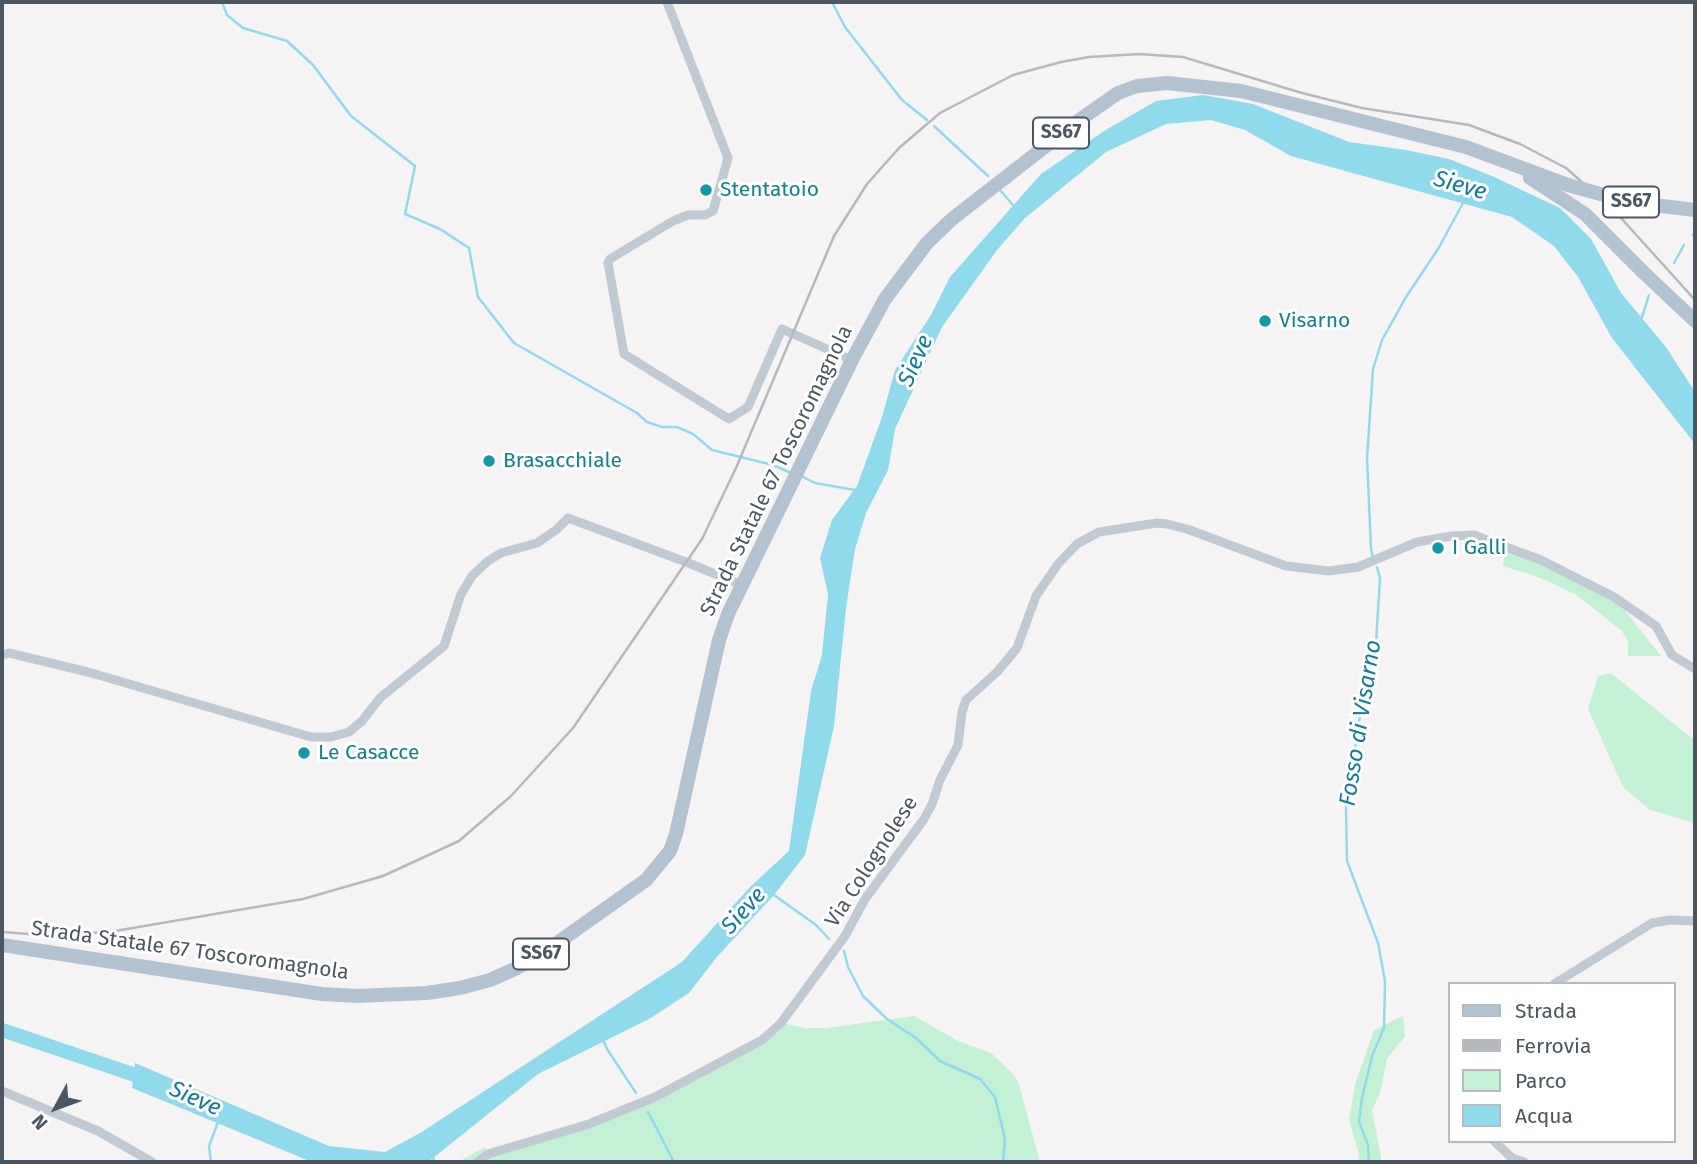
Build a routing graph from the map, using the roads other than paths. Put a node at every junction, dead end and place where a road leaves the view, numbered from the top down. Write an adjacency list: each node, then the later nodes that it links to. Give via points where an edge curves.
1 (667, 2): 5 (street, via 728,158 713,211 673,221 610,259 624,354 729,419 748,407 782,329)
2 (1466, 147): 3 (main road, Strada Statale 67 Toscoromagnola / SS67, bridge, via 1568,185 1629,202); 4 (main road, via 1526,176 1585,214); 5 (main road, Strada Statale 67 Toscoromagnola / SS67, via 1241,91 1167,83 1138,86 1099,104 987,189 927,243 886,299)
3 (1695, 211)
4 (1695, 321)
5 (852, 360): 6 (main road, Strada Statale 67 Toscoromagnola / SS67)
6 (741, 585): 7 (street, via 568,518 537,542 488,561 461,594 444,646 380,698 349,732 331,737 311,737 88,671); 10 (main road, Strada Statale 67 Toscoromagnola / SS67, via 719,640 670,851 646,880 517,968 460,989 356,996)
7 (2, 654)
8 (1695, 669): 15 (street, Via Colognolese, via 1672,655 1656,626 1614,597 1541,560 1474,535 1417,542 1358,567 1329,571 1286,566 1167,524 1099,532 1077,544 1058,564 1036,596 1017,649 966,700 958,745 928,812 780,1023 762,1040 655,1097 589,1124 488,1154)
9 (1695, 921): 11 (street, via 1652,923)
10 (2, 945)
11 (1557, 982)
12 (2, 1091): 14 (street, via 98,1131)
13 (1496, 1143): 16 (street)
14 (152, 1162)
15 (478, 1162)
16 (1524, 1162)

